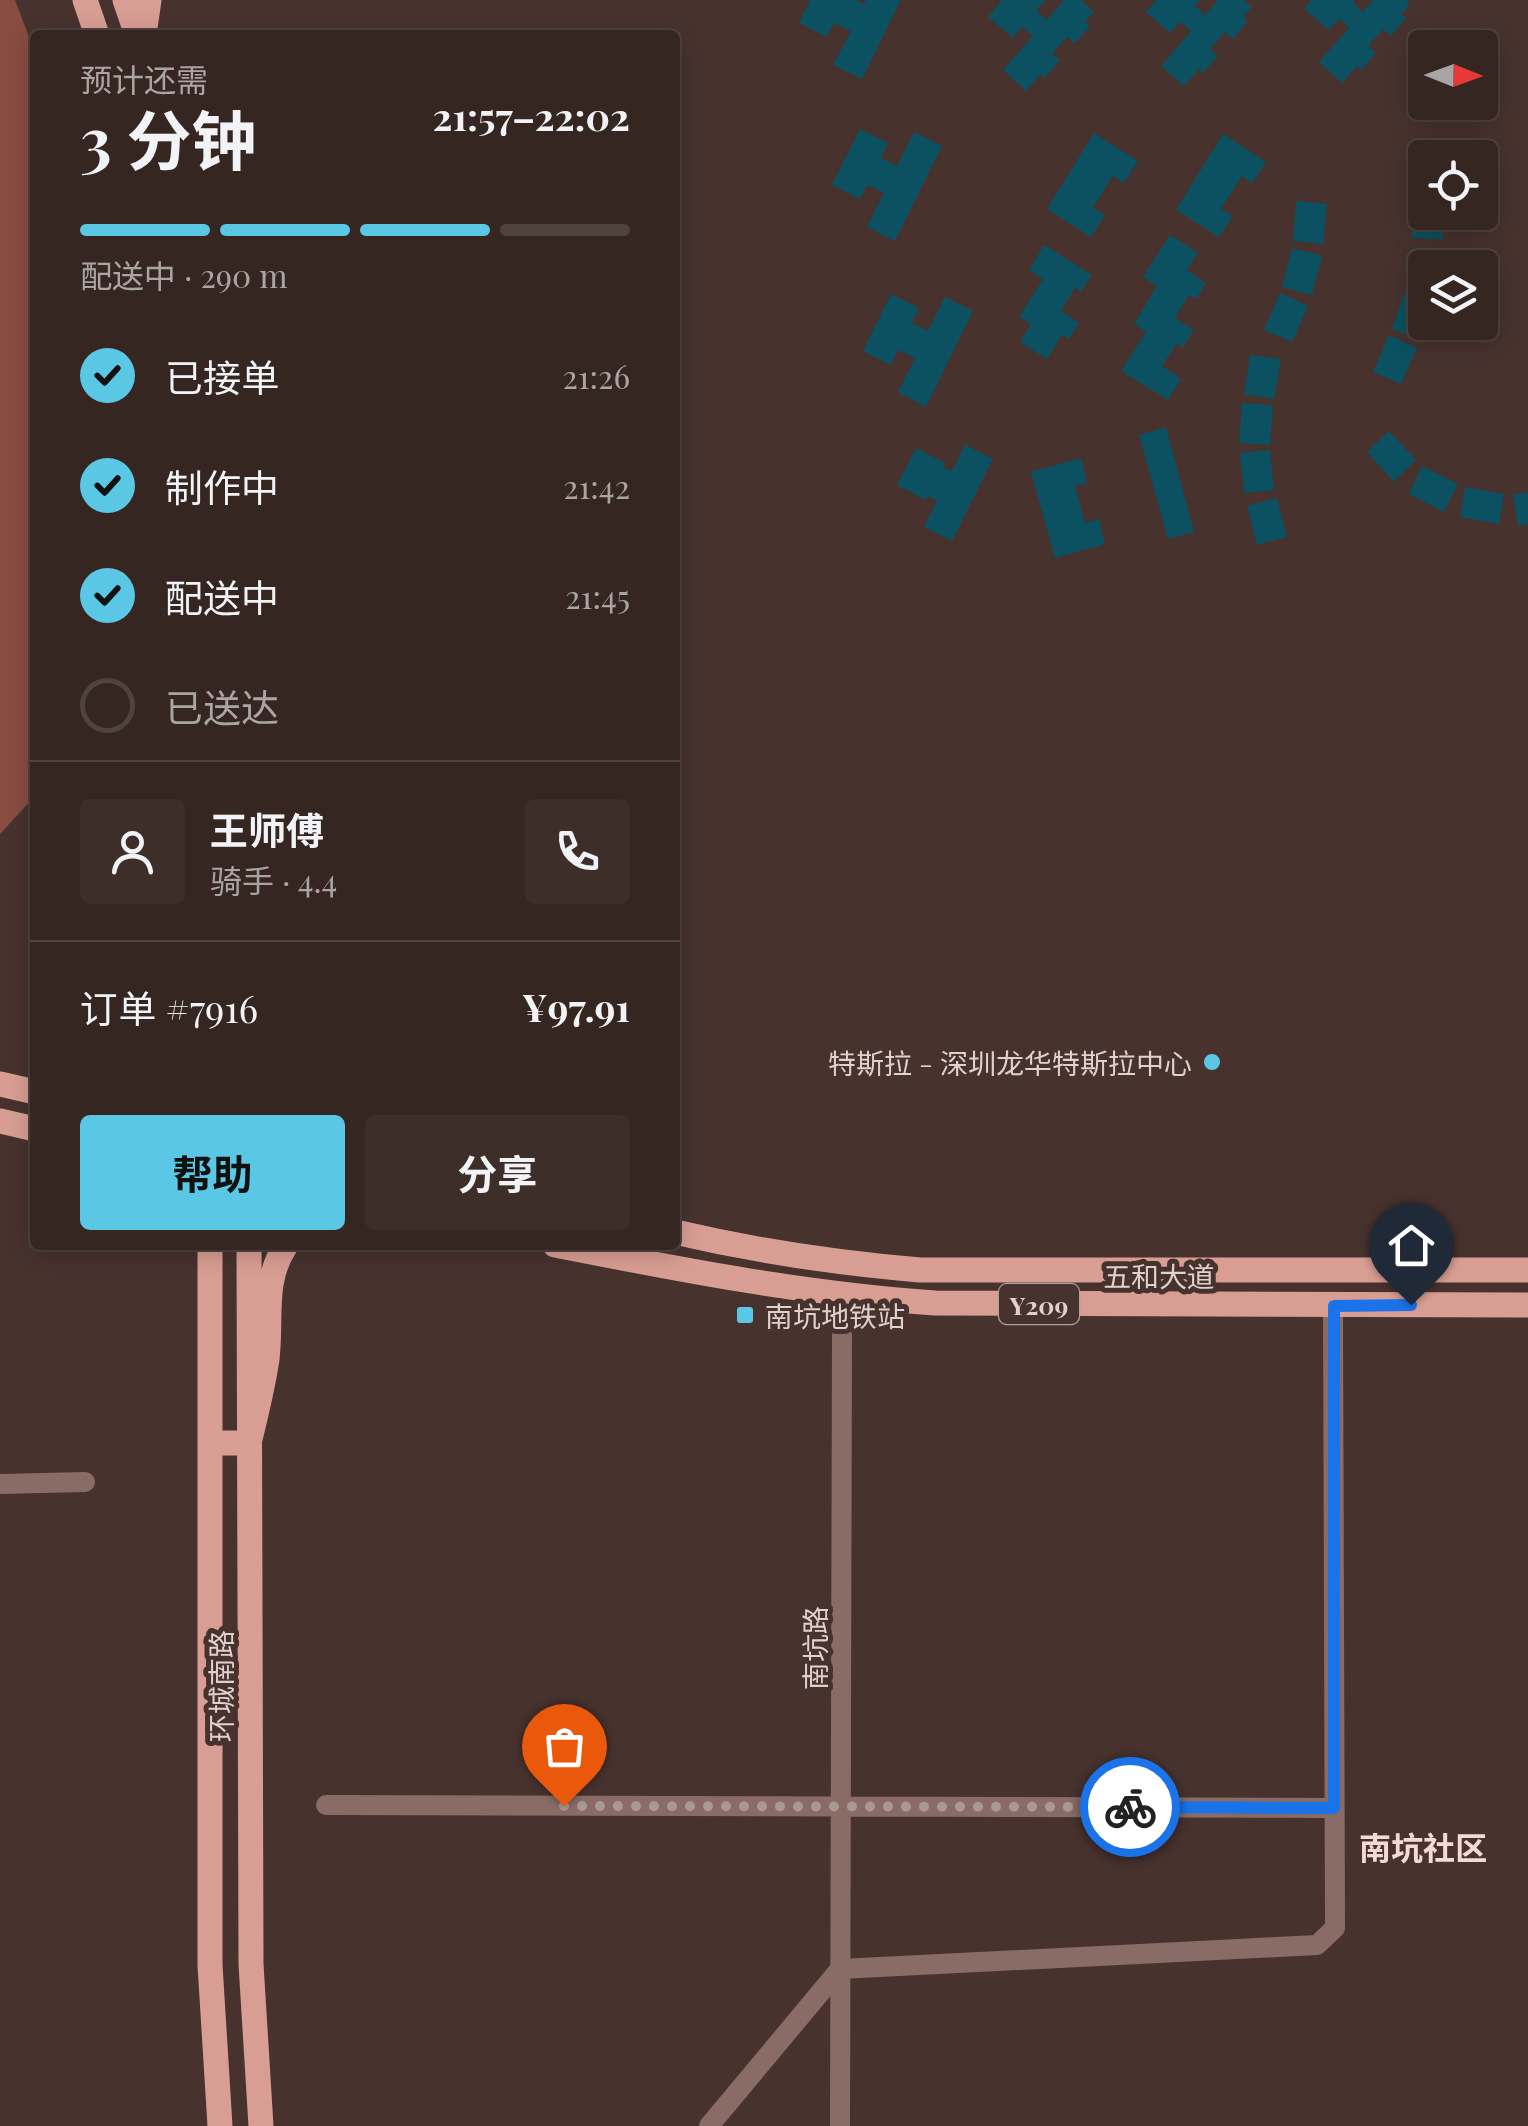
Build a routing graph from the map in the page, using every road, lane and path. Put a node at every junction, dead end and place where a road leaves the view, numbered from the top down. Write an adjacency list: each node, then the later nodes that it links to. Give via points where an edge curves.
1 (85, 0): 4 (main road)
2 (125, 0): 5 (main road)
3 (150, 0): 6 (main road)
4 (95, 30)
5 (135, 30)
6 (145, 30)
7 (0, 1084): 8 (main road)
8 (30, 1091)
9 (0, 1120): 10 (main road)
10 (30, 1128)
11 (680, 1233): 17 (main road, 五和大道 / Y209, via 920,1270)
12 (194, 1250): 18 (main road)
13 (210, 1250): 18 (main road, 环城南路)
14 (249, 1250): 23 (main road, 环城南路)
15 (283, 1250): 23 (main road, via 268,1288 268,1354)
16 (580, 1250): 20 (main road, 五和大道 / Y209, via 848,1297)
17 (1528, 1270)
18 (210, 1303): 22 (main road, 环城南路)
19 (1528, 1305): 20 (main road, 五和大道 / Y209)
20 (1334, 1306): 28 (street)
21 (842, 1327): 27 (street, 南坑路)
22 (210, 1443): 23 (main road); 30 (main road, 环城南路, via 210,1964)
23 (249, 1443): 31 (main road, 环城南路, via 251,1964)
24 (85, 1482): 25 (street)
25 (0, 1484)
26 (326, 1805): 27 (street)
27 (841, 1807): 28 (street); 29 (street, 南坑路)
28 (1334, 1808): 29 (street, via 1335,1928 1318,1945)
29 (840, 1970): 32 (street); 33 (street, 南坑路)
30 (220, 2126)
31 (261, 2126)
32 (709, 2126)
33 (840, 2126)

